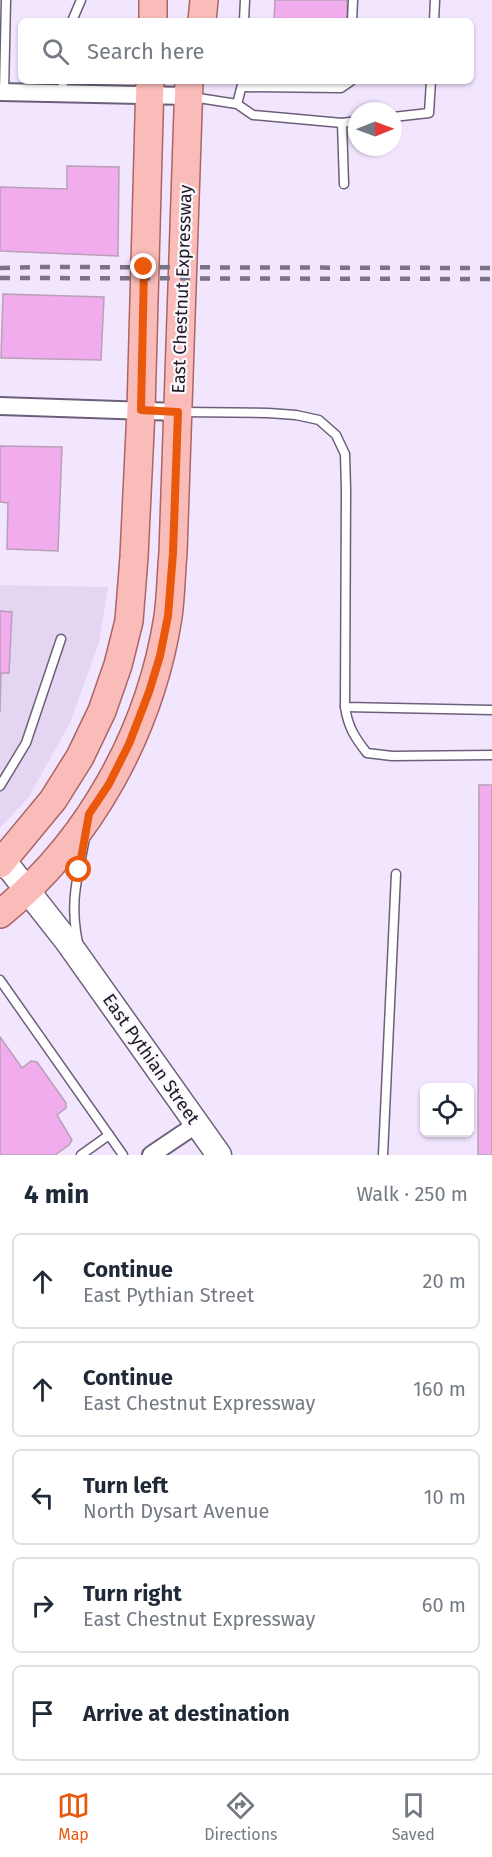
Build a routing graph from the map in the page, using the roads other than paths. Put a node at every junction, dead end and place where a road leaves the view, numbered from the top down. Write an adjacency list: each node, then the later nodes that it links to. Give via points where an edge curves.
1 (6, 0): 22 (lane)
2 (81, 0): 9 (lane)
3 (153, 0): 10 (main road)
4 (191, 0): 11 (main road)
5 (204, 0): 12 (main road)
6 (245, 0): 13 (lane)
7 (353, 0): 14 (lane)
8 (435, 0): 15 (lane)
9 (73, 18)
10 (153, 18)
11 (190, 18)
12 (202, 18)
13 (244, 18)
14 (352, 18)
15 (434, 18)
16 (243, 84): 17 (lane, via 342,88); 23 (lane)
17 (347, 84)
18 (431, 84): 24 (lane, via 429,113)
19 (190, 86): 21 (street); 23 (lane); 30 (main road, East Chestnut Expressway)
20 (62, 87): 21 (street); 22 (street)
21 (150, 88): 29 (main road, East Chestnut Expressway)
22 (2, 92)
23 (237, 104): 26 (lane, via 253,115)
24 (402, 116)
25 (348, 122): 26 (lane)
26 (342, 123): 27 (lane)
27 (344, 184)
28 (0, 405): 29 (street)
29 (141, 410): 30 (street); 37 (main road, East Chestnut Expressway, via 129,621 117,665 102,711 80,756 53,800)
30 (178, 412): 32 (lane, via 296,414 319,420 336,435 345,454); 36 (main road, East Chestnut Expressway, via 173,553 160,656 129,744)
31 (61, 639): 35 (lane, via 26,743)
32 (345, 707): 33 (lane); 34 (lane, via 353,736 367,753)
33 (492, 710)
34 (492, 755)
35 (0, 786)
36 (89, 814): 39 (main road, East Chestnut Expressway, via 68,846); 41 (lane, East Pythian Street, via 73,914)
37 (1, 860): 39 (street, East Pythian Street)
38 (396, 874): 49 (lane)
39 (27, 891): 40 (main road, East Chestnut Expressway); 41 (street, East Pythian Street)
40 (0, 914)
41 (83, 964): 43 (street, East Pythian Street)
42 (0, 980): 44 (lane)
43 (197, 1124): 47 (street); 48 (street, East Pythian Street)
44 (109, 1135): 45 (lane); 46 (lane)
45 (81, 1155)
46 (123, 1155)
47 (151, 1155)
48 (219, 1155)
49 (383, 1155)

